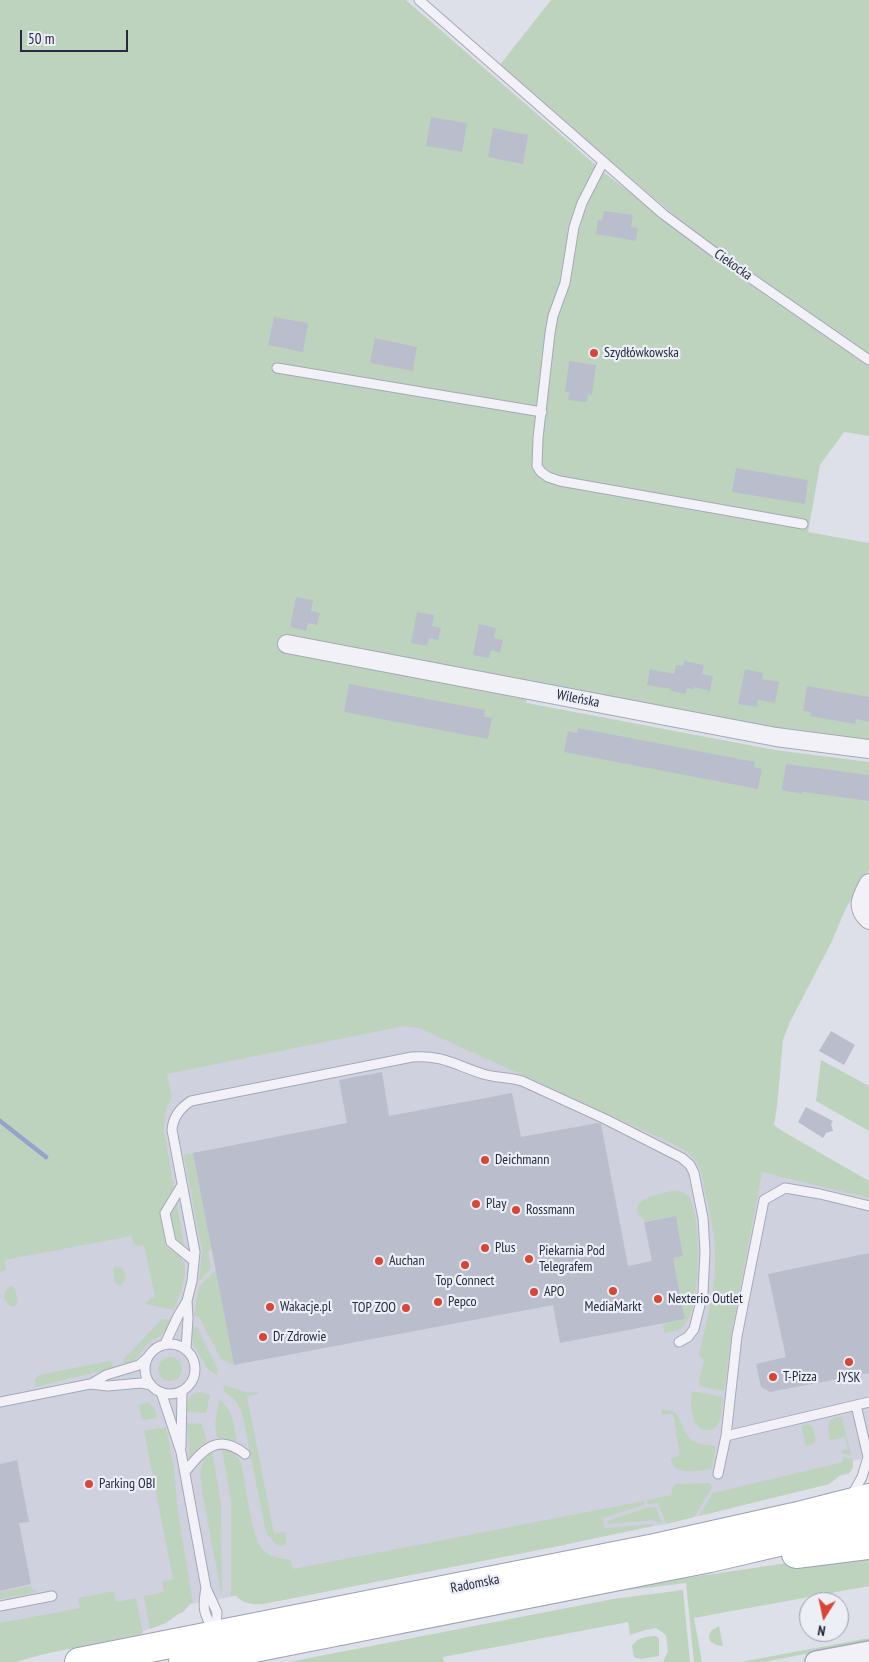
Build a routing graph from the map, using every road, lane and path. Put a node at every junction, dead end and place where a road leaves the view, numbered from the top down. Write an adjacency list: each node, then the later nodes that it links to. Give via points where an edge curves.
1 (419, 0): 2 (lane, Ciekocka)
2 (603, 162): 3 (lane, Ciekocka, via 663,214); 5 (lane, via 582,202 574,227 565,284 550,333)
3 (869, 360)
4 (277, 368): 5 (lane)
5 (542, 412): 6 (lane, via 537,466 548,477)
6 (803, 524)
7 (287, 644): 8 (street, Wileńska, via 776,737)
8 (869, 749)
9 (869, 883): 10 (street, via 860,905)
10 (865, 916)
11 (182, 1185): 13 (lane); 13 (lane, via 165,1213 171,1242); 15 (lane, via 172,1122 182,1107 191,1101 428,1056 483,1074 522,1081 682,1158 690,1165 703,1218 706,1252 703,1293 694,1329)
12 (869, 1206): 26 (lane, via 785,1188 764,1200 737,1336)
13 (194, 1261): 14 (lane)
14 (187, 1301): 16 (lane); 17 (lane)
15 (679, 1342)
16 (165, 1344): 17 (lane, via 176,1344); 18 (lane)
17 (186, 1349): 21 (lane, via 193,1357 195,1372 192,1381)
18 (148, 1357): 19 (lane, via 139,1365 106,1375); 20 (lane, via 145,1373)
19 (90, 1384): 20 (lane); 23 (lane)
20 (151, 1385): 22 (lane)
21 (182, 1391): 22 (lane, via 172,1394); 27 (lane)
22 (161, 1392): 27 (lane)
23 (0, 1402)
24 (869, 1402): 25 (lane)
25 (856, 1405): 26 (lane); 29 (lane)
26 (726, 1436): 31 (lane)
27 (181, 1452): 30 (lane)
28 (245, 1454): 30 (lane, via 226,1444 215,1445 202,1452)
29 (869, 1457): 32 (lane)
30 (185, 1472): 38 (lane, via 206,1588 205,1614)
31 (718, 1474)
32 (858, 1501): 38 (main road, Radomska)
33 (869, 1521): 35 (main road, Radomska)
34 (869, 1545): 35 (main road, via 810,1553)
35 (710, 1558): 38 (main road, Radomska)
36 (52, 1596): 37 (lane)
37 (0, 1606)
38 (218, 1645): 40 (main road, Radomska); 41 (main road, Radomska)
39 (869, 1652): 42 (street)
40 (79, 1662)
41 (183, 1662)
42 (816, 1662)

